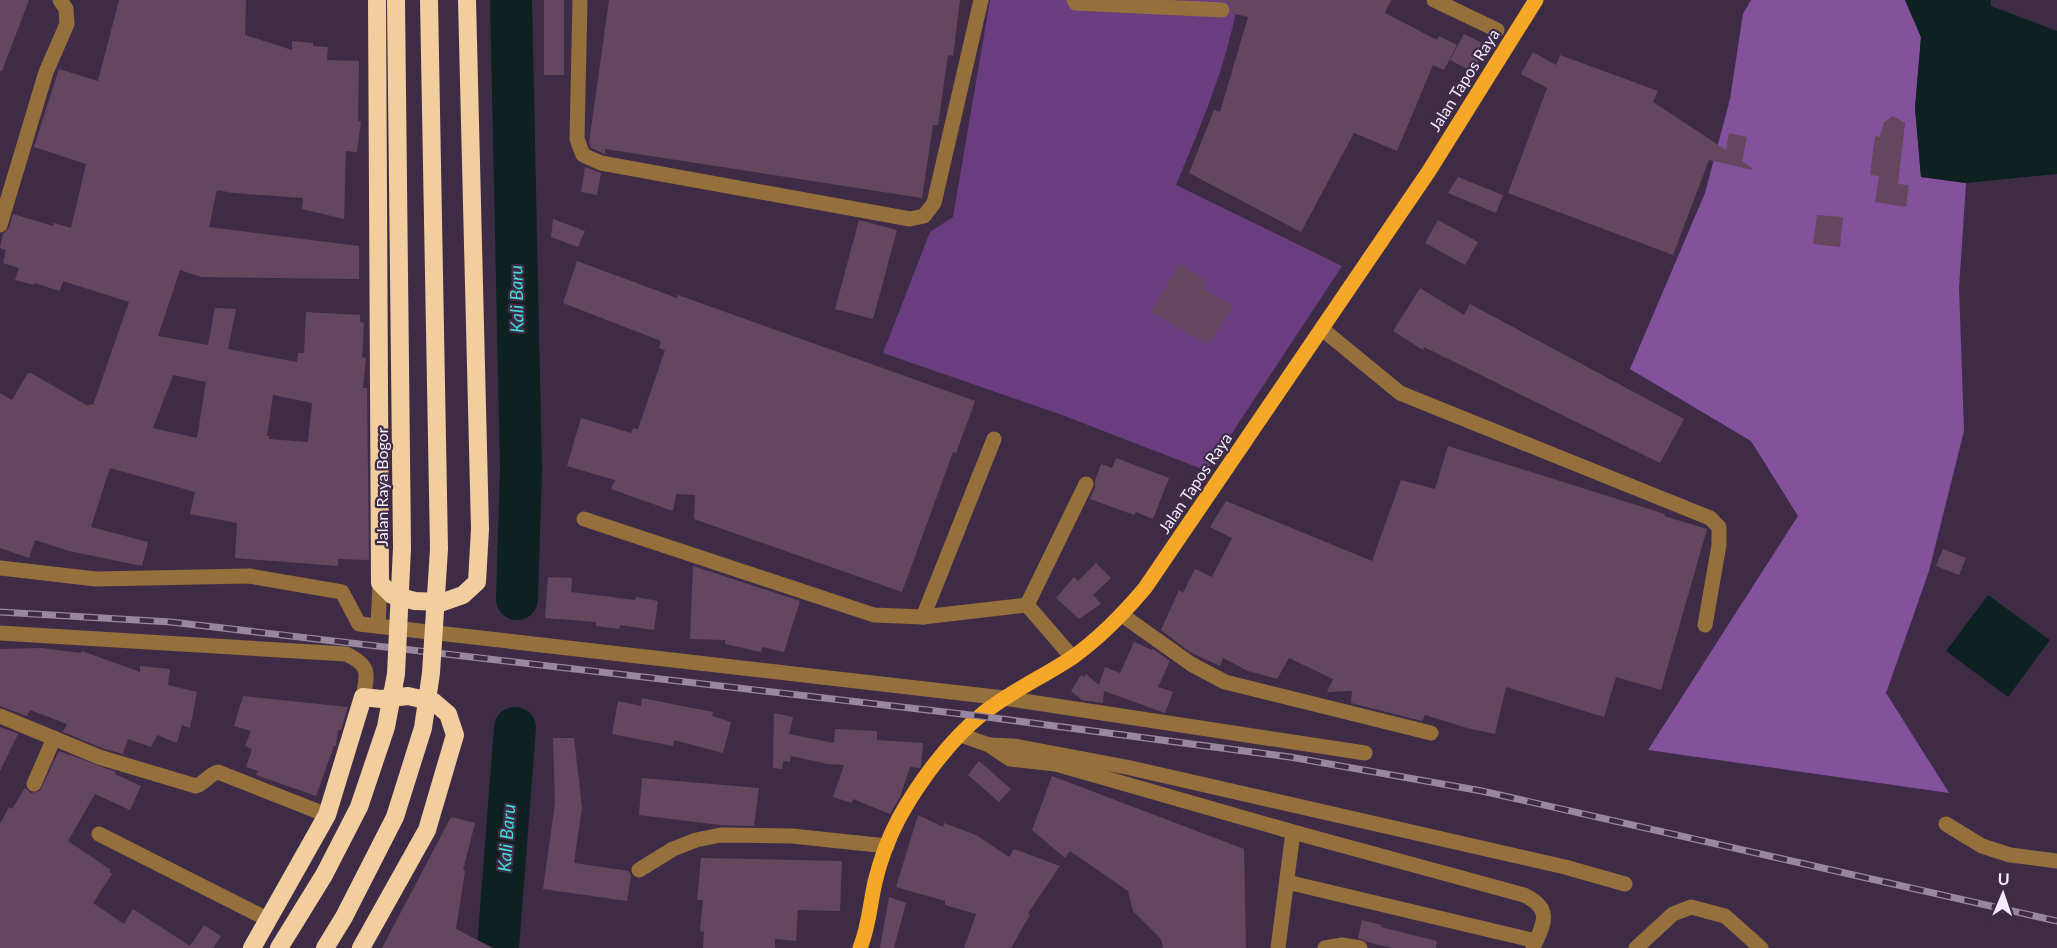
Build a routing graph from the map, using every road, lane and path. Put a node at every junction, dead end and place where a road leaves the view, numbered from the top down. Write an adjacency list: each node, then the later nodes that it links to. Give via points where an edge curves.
1 (60, 0): 13 (street, via 66,9 67,24 46,72)
2 (377, 0): 19 (highway)
3 (396, 0): 48 (highway, Jalan Raya Bogor, bridge, via 402,548 396,674 386,727 359,807 324,875)
4 (429, 0): 49 (highway, bridge, via 439,549 431,673 423,728 394,817)
5 (467, 0): 19 (highway, via 480,530 477,582 463,595 443,602 392,595)
6 (580, 0): 7 (street, via 577,139 583,154 601,163 910,219 924,216 934,203)
7 (981, 0)
8 (1074, 0): 11 (street)
9 (1434, 0): 12 (street)
10 (1536, 0): 14 (main road, Jalan Tapos Raya, via 1429,171)
11 (1222, 10)
12 (1497, 30)
13 (0, 225)
14 (1322, 329): 21 (main road, Jalan Tapos Raya, via 1145,588); 23 (street, via 1400,393 1710,518 1719,527 1719,545)
15 (994, 439): 22 (street)
16 (1086, 484): 20 (street)
17 (584, 519): 22 (street, via 874,615)
18 (0, 568): 24 (street, via 96,579 249,576 342,592 359,624)
19 (380, 583): 24 (street)
20 (1027, 605): 22 (street); 26 (street)
21 (1122, 615): 26 (main road, Jalan Tapos Raya); 30 (street, via 1191,664 1225,682)
22 (923, 617)
23 (1705, 625)
24 (378, 626): 28 (street)
25 (0, 633): 27 (street, via 346,654 361,661 368,675)
26 (1072, 657): 28 (main road, Jalan Tapos Raya)
27 (363, 697): 36 (highway); 50 (highway, via 408,696 434,702 448,714 455,735 427,830)
28 (1004, 698): 31 (main road, Jalan Tapos Raya); 34 (street)
29 (0, 716): 32 (street)
30 (1431, 733)
31 (961, 735): 33 (street); 40 (main road, Jalan Tapos Raya, via 934,765 899,819)
32 (54, 738): 35 (street); 36 (street, via 99,757 196,786 219,772)
33 (989, 745): 38 (street, via 1010,759 1056,764); 44 (street, via 1126,767)
34 (1365, 753)
35 (34, 784)
36 (327, 815): 45 (highway)
37 (1946, 824): 41 (street, via 1982,846 2010,855)
38 (1293, 832): 43 (street); 46 (street, via 1535,900 1544,914 1543,927)
39 (99, 834): 45 (street)
40 (887, 846): 42 (street, via 792,836 721,835 673,849); 51 (main road, Jalan Tapos Raya)
41 (2057, 861)
42 (639, 870)
43 (1287, 882): 46 (street); 52 (street)
44 (1625, 884)
45 (267, 919): 47 (highway)
46 (1534, 945)
47 (252, 948)
48 (279, 948)
49 (325, 948)
50 (361, 948)
51 (860, 948)
52 (1278, 948)
53 (1325, 948): 54 (street)
54 (1360, 948)
55 (1636, 948): 56 (street, via 1673,914 1691,907 1725,916)
56 (1761, 948)

